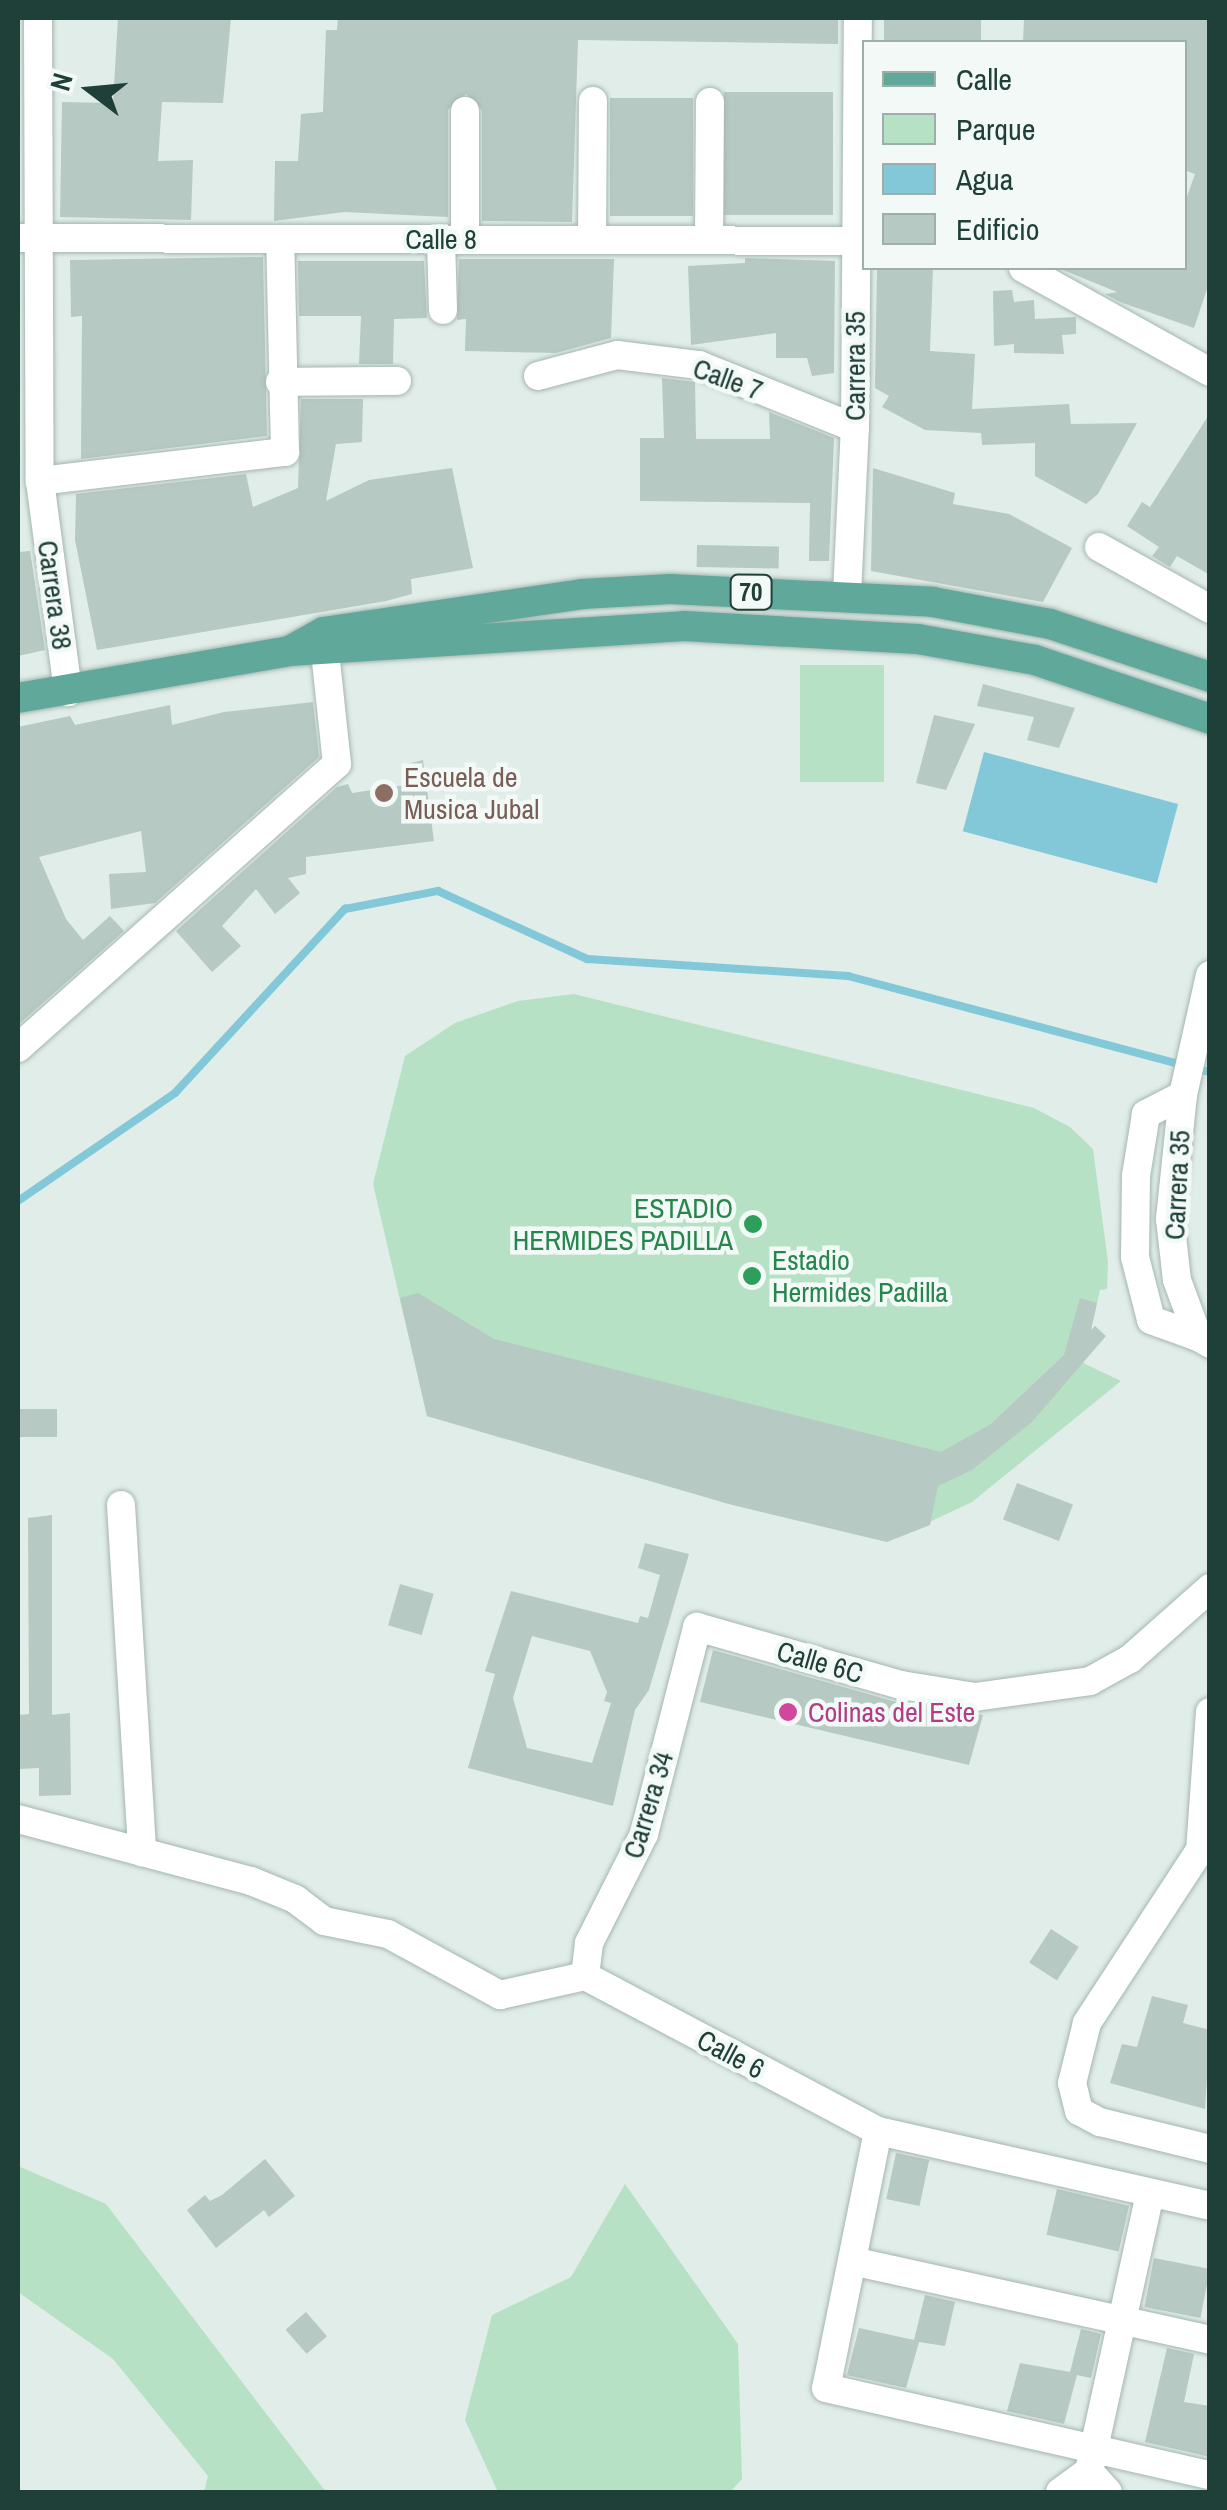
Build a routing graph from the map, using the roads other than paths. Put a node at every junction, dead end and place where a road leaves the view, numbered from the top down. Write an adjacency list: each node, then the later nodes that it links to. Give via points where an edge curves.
1 (38, 18): 6 (street, Carrera 38)
2 (858, 18): 11 (street, Carrera 35)
3 (593, 101): 9 (street)
4 (710, 102): 10 (street)
5 (465, 110): 8 (street)
6 (27, 238): 7 (street, Calle 8); 19 (street, Carrera 38)
7 (280, 238): 8 (street, Calle 8); 17 (street)
8 (453, 239): 9 (street, Calle 8); 13 (street)
9 (592, 240): 10 (street, Calle 8)
10 (709, 240): 11 (street, Calle 8)
11 (860, 241): 18 (street, Carrera 35)
12 (1038, 270): 14 (street)
13 (443, 310)
14 (1208, 366)
15 (538, 376): 18 (street, Calle 7, via 617,355 699,364)
16 (397, 381): 17 (street)
17 (280, 382): 19 (street, via 286,452)
18 (855, 428): 21 (street, Carrera 35)
19 (40, 481): 25 (street, Carrera 38)
20 (1099, 547): 22 (street)
21 (846, 595): 23 (main road, 70, via 670,589 582,594); 24 (main road, 70, via 1050,624)
22 (1210, 610)
23 (325, 643): 25 (main road, 70); 27 (main road, 70, via 594,628 792,628 918,638 1035,660); 29 (street, via 338,764)
24 (1210, 677)
25 (68, 692): 26 (main road, 70)
26 (18, 698)
27 (1210, 719)
28 (1210, 974): 30 (street, Carrera 35)
29 (18, 1048)
30 (1185, 1085): 31 (street, Carrera 35, via 1170,1219 1176,1280); 31 (street, via 1146,1114 1136,1176 1135,1257 1151,1320)
31 (1204, 1340)
32 (122, 1505): 39 (street)
33 (1210, 1588): 34 (street, Calle 6C, via 1130,1659 1090,1681 975,1697 901,1685)
34 (696, 1627): 40 (street, Carrera 34, via 644,1834 589,1942)
35 (1210, 1712): 36 (street)
36 (1206, 1758): 37 (street)
37 (1206, 1802): 42 (street, via 1200,1850 1086,2023 1072,2083 1079,2111 1100,2122)
38 (18, 1819): 39 (street)
39 (142, 1852): 40 (street, via 251,1881 324,1920 388,1934 500,1994)
40 (585, 1976): 41 (street, Calle 6)
41 (878, 2131): 43 (street, Calle 6); 45 (street)
42 (1210, 2148)
43 (1150, 2193): 44 (street, Calle 6); 46 (street)
44 (1210, 2206)
45 (852, 2261): 46 (street); 48 (street, via 826,2388)
46 (1121, 2319): 47 (street); 48 (street)
47 (1210, 2340)
48 (1091, 2460): 49 (street); 50 (street); 51 (street)
49 (1210, 2475)
50 (1060, 2492)
51 (1108, 2492)

